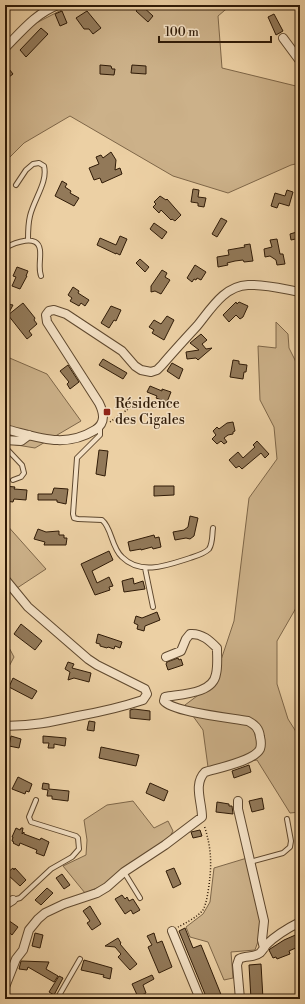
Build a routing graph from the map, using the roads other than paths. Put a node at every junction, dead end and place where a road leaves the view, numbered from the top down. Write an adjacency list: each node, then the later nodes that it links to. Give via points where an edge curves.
1 (58, 5): 3 (street, via 42,12)
2 (283, 38): 4 (street)
3 (5, 48)
4 (300, 61)
5 (16, 185): 6 (lane, via 33,164 39,163 44,166 45,178 33,204)
6 (28, 240): 7 (lane); 8 (lane, via 39,245)
7 (5, 248)
8 (41, 276)
9 (300, 292): 10 (street, via 247,285 234,289 213,305 162,365 151,372 135,366 122,351 66,314 49,311 46,315 47,322 100,403 104,417)
10 (101, 425): 12 (street, via 69,441); 17 (lane, via 100,436 80,454 76,462 74,518 97,519 105,523 122,557)
11 (5, 429): 12 (street)
12 (29, 435): 13 (street, via 21,441)
13 (5, 440)
14 (5, 447): 15 (lane, via 22,465 24,473)
15 (13, 480)
16 (213, 528): 17 (lane, via 211,546 203,553 169,565)
17 (145, 568): 19 (lane)
18 (5, 579): 21 (street, via 28,607 88,658 144,688 147,694 143,700 107,710 44,724)
19 (153, 607)
20 (166, 657): 26 (street, via 181,651 190,634 196,633 209,640 217,648 216,675 211,685 166,697 164,702 179,710 248,721 260,732 260,750 252,757 205,772 200,777 198,785 202,817)
21 (5, 726)
22 (36, 800): 28 (lane, via 30,817 31,822 76,836 79,849 72,857 51,869 20,898)
23 (238, 801): 25 (street)
24 (287, 819): 25 (lane, via 290,847 283,853)
25 (250, 862): 32 (street, via 264,921)
26 (124, 872): 27 (lane); 34 (street, via 97,893 64,904 38,919 29,930 23,950 16,959)
27 (140, 898)
28 (13, 900): 29 (street)
29 (5, 905)
30 (300, 922): 32 (street, via 288,928)
31 (172, 931): 36 (street)
32 (264, 948): 37 (street, via 254,956 239,959)
33 (80, 959): 35 (lane)
34 (5, 987)
35 (57, 999)
36 (200, 999)
37 (240, 999)

